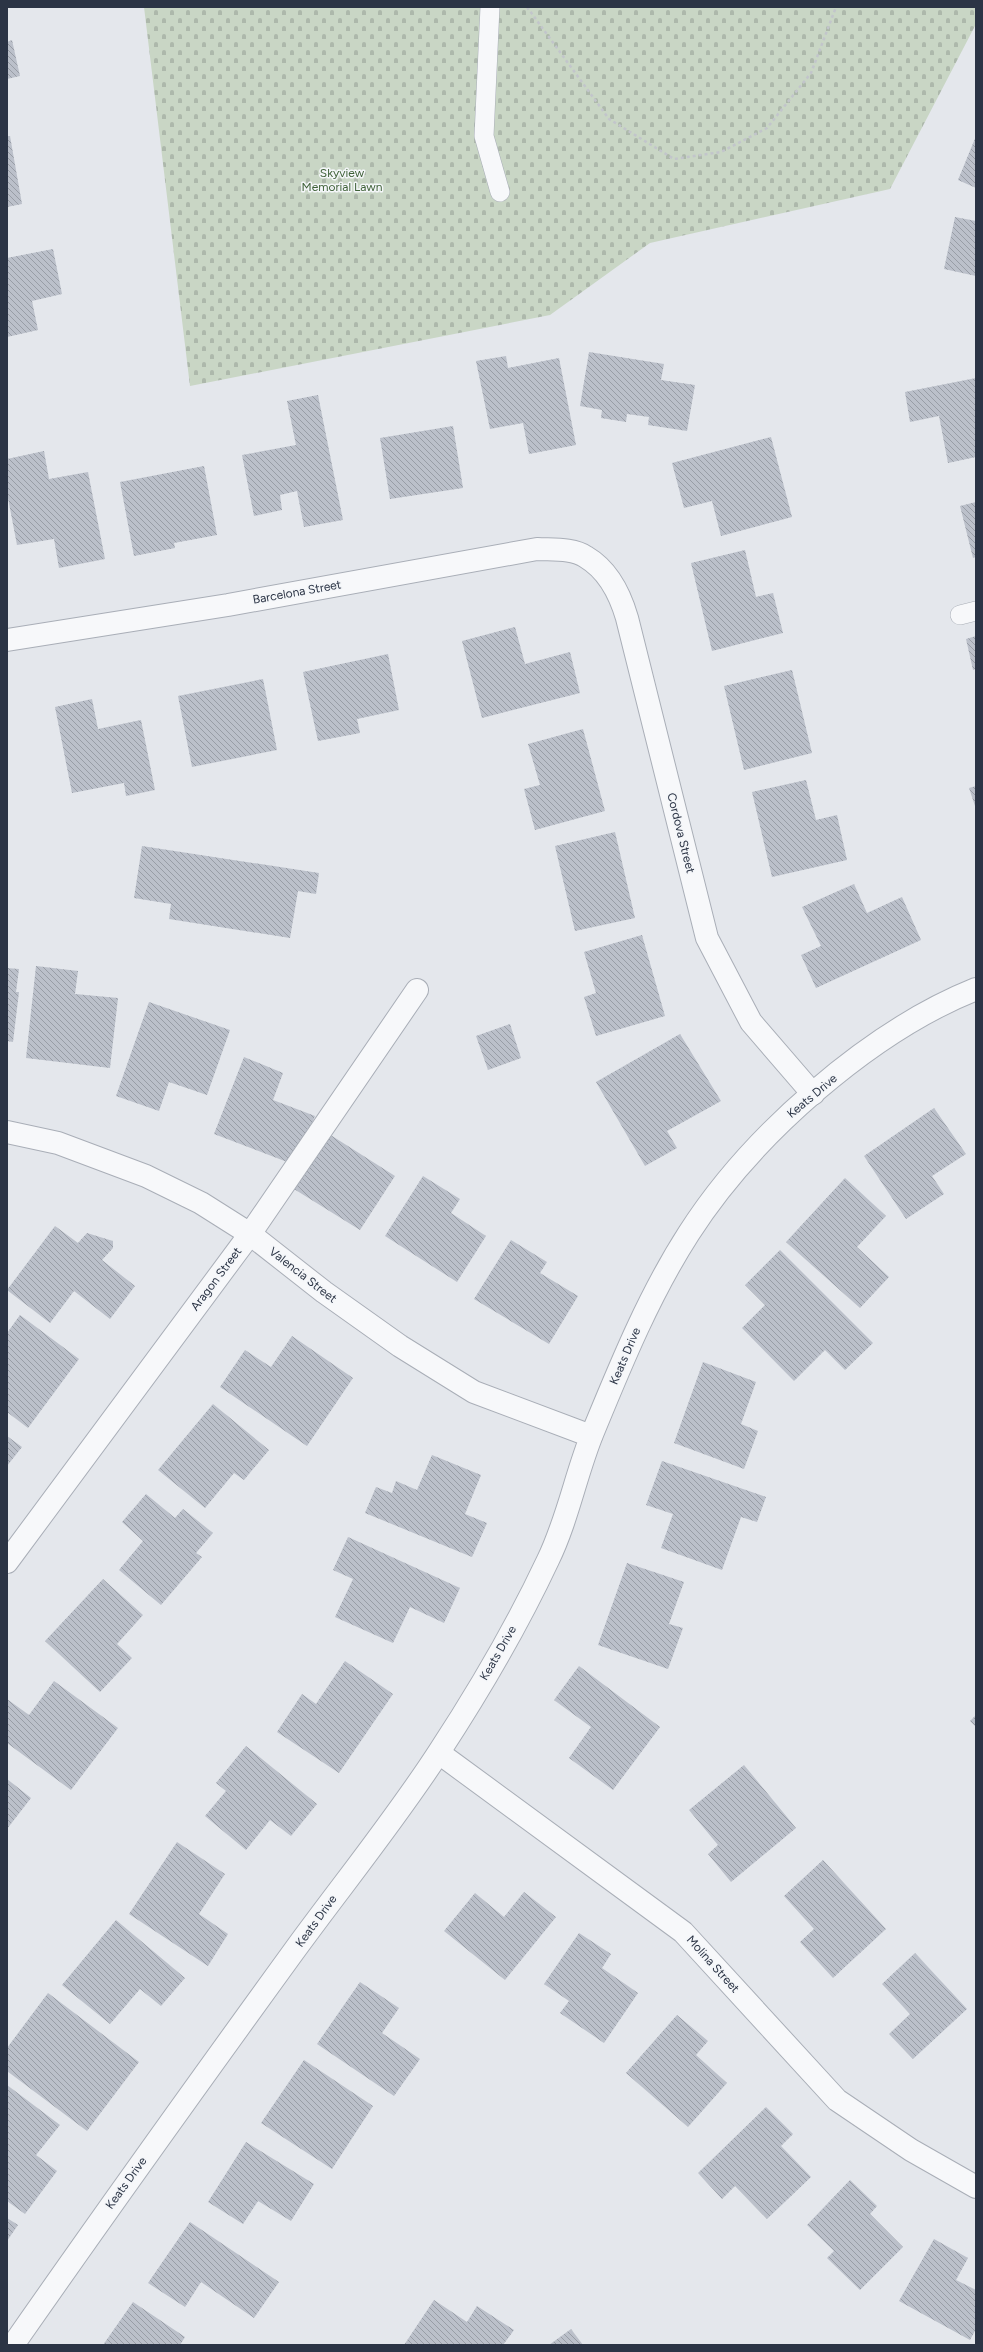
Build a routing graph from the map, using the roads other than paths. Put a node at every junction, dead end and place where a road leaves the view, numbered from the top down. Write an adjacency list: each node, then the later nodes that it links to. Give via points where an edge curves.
1 (490, 7): 2 (lane, via 484,136)
2 (500, 192)
3 (586, 556): 4 (street, Barcelona Street, via 564,550 537,549 228,605); 7 (street, Cordova Street, via 606,575 620,594 707,938 751,1022)
4 (7, 640)
5 (976, 988): 7 (street, Keats Drive, via 884,1036)
6 (417, 990): 9 (street, Aragon Street)
7 (813, 1094): 10 (street, Keats Drive, via 785,1118 737,1170 691,1230 645,1310)
8 (7, 1132): 9 (street, Valencia Street, via 58,1143 146,1176 201,1203)
9 (250, 1234): 10 (street, Valencia Street, via 387,1337 474,1392); 11 (street, Aragon Street)
10 (591, 1436): 12 (street, Keats Drive, via 550,1556 502,1648)
11 (7, 1562)
12 (439, 1753): 13 (street, Molina Street, via 683,1932 837,2100 911,2150); 14 (street, Keats Drive, via 127,2182)
13 (976, 2187)
14 (13, 2345)

